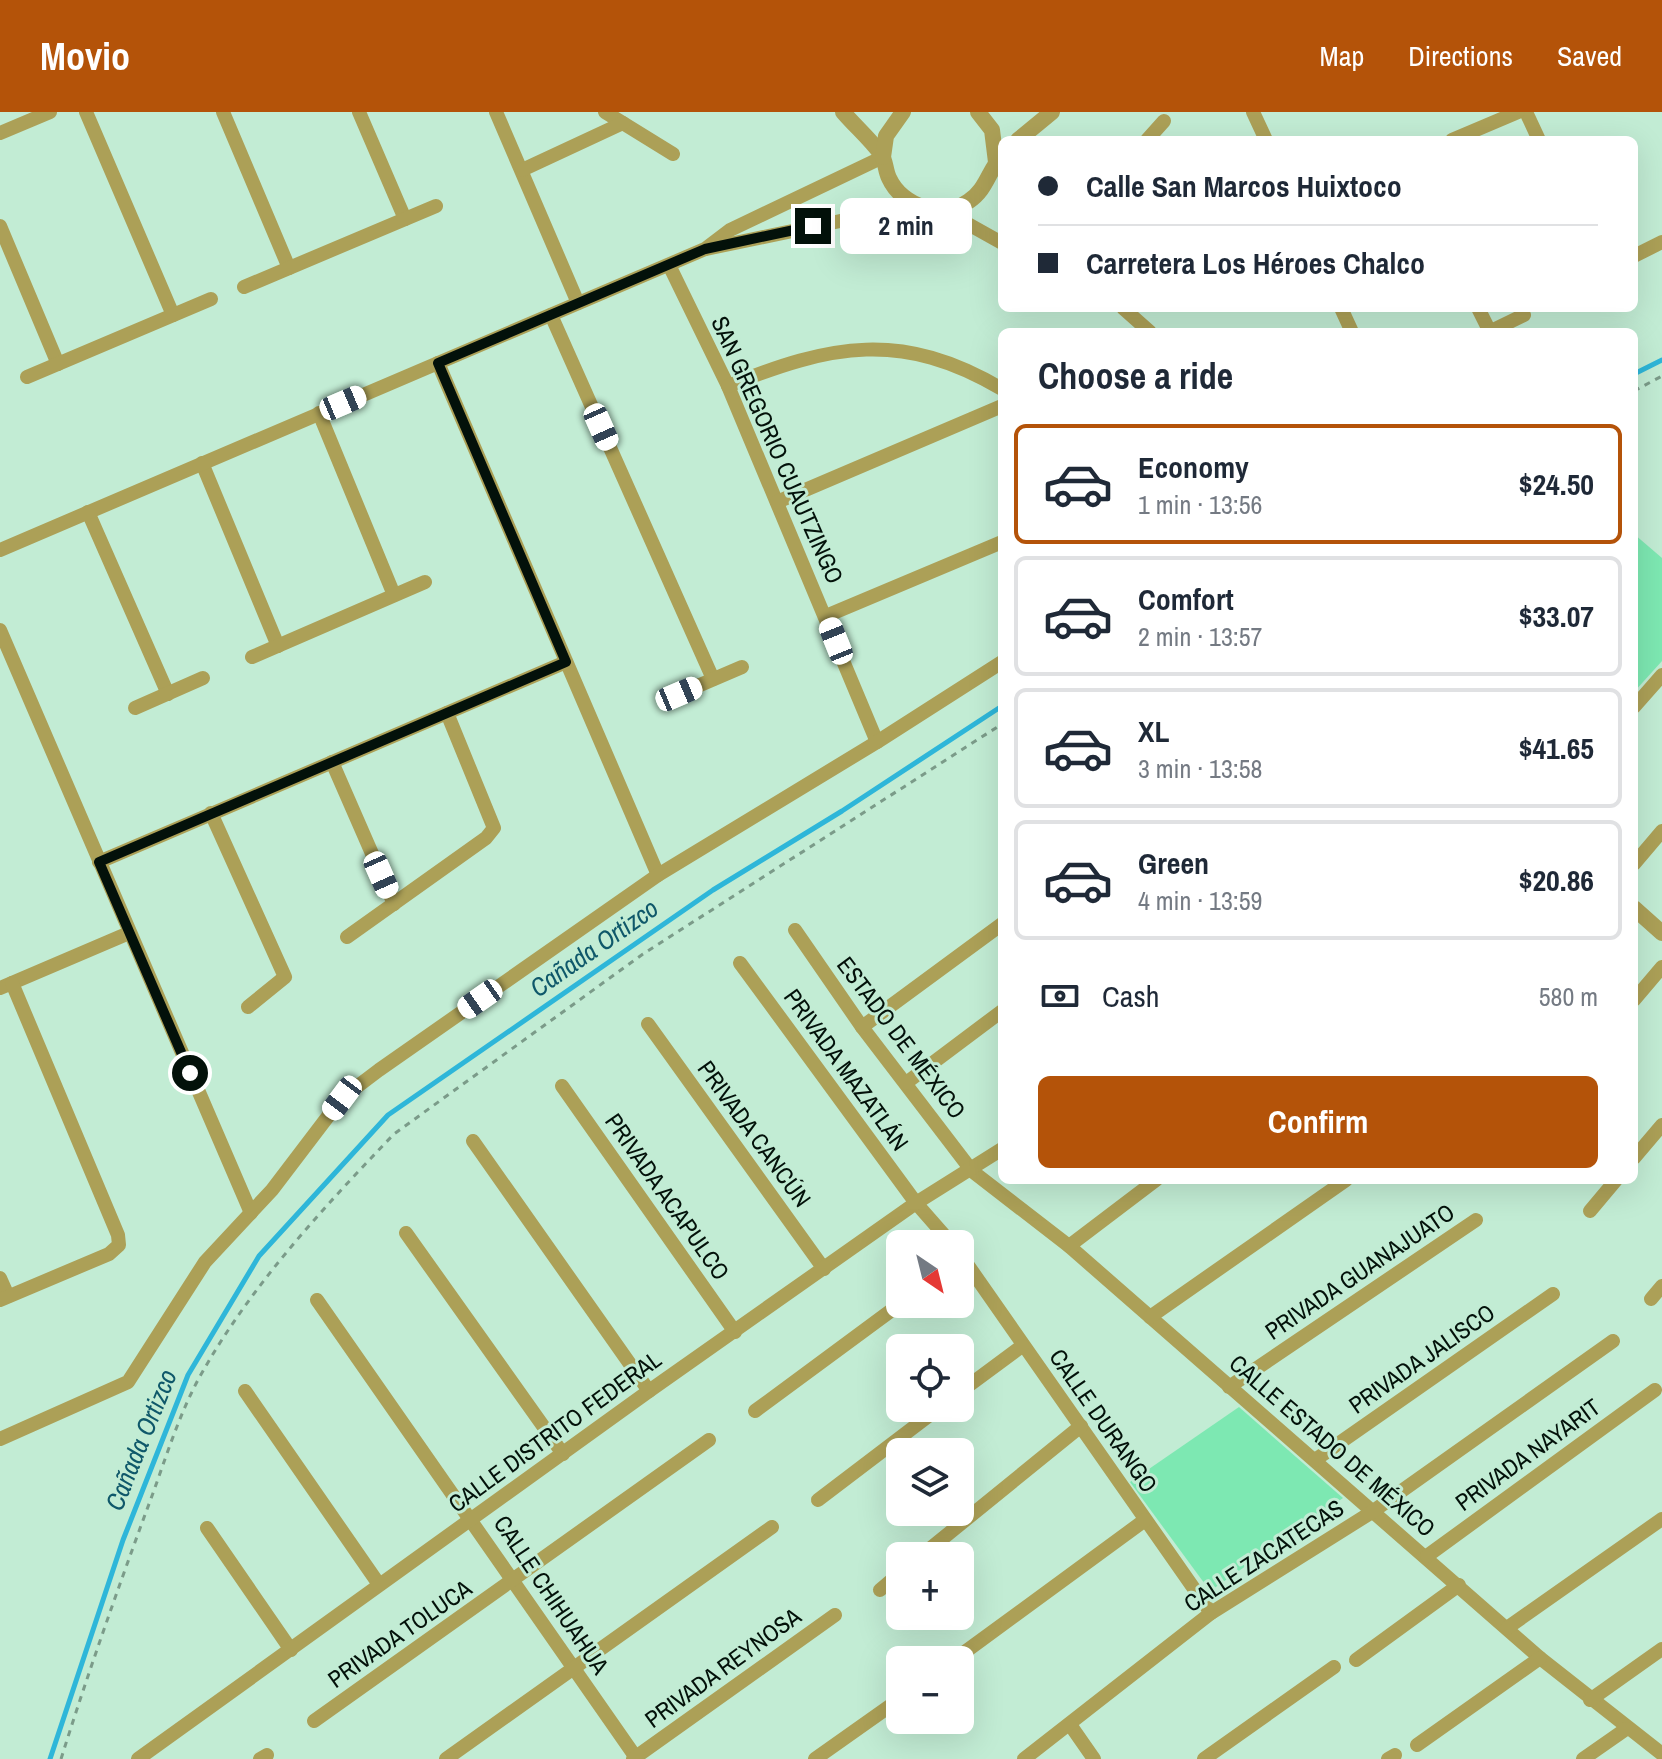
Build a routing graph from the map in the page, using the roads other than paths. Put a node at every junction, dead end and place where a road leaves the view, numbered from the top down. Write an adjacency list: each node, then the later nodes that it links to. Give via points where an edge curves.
1 (50, 112): 16 (street)
2 (86, 112): 41 (street)
3 (223, 112): 36 (street)
4 (359, 112): 29 (street)
5 (496, 112): 26 (street)
6 (605, 112): 15 (street)
7 (843, 112): 24 (street)
8 (903, 112): 24 (street, via 886,136)
9 (978, 112): 23 (street, via 992,130)
10 (1052, 112): 17 (street)
11 (1253, 112): 19 (street)
12 (1518, 112): 20 (street)
13 (1526, 112): 21 (street)
14 (1164, 121): 18 (street)
15 (623, 123): 22 (street); 26 (street)
16 (0, 133)
17 (1023, 136)
18 (1151, 136)
19 (1264, 136)
20 (1461, 136)
21 (1537, 136)
22 (673, 154)
23 (998, 155)
24 (883, 157): 28 (street, via 902,196 921,207); 33 (street, via 730,230)
25 (998, 167): 28 (street, via 987,186 967,203)
26 (522, 170): 39 (street)
27 (436, 206): 29 (street)
28 (943, 210): 31 (street); 33 (street, via 845,220)
29 (405, 219): 36 (street)
30 (0, 226): 47 (street)
31 (998, 241)
32 (1662, 242): 34 (street)
33 (705, 249): 35 (street)
34 (1638, 254)
35 (669, 265): 39 (street); 49 (street, SAN GREGORIO CUAUTZINGO)
36 (289, 268): 37 (street)
37 (244, 287)
38 (211, 299): 41 (street)
39 (578, 303): 42 (street)
40 (1128, 312): 44 (street)
41 (173, 315): 47 (street)
42 (551, 315): 46 (street); 69 (street)
43 (1524, 315): 45 (street)
44 (1146, 328)
45 (1497, 328)
46 (438, 363): 52 (street); 64 (street)
47 (58, 364): 48 (street)
48 (27, 377)
49 (728, 386): 50 (street, via 810,355 869,348 943,361); 54 (street, SAN GREGORIO CUAUTZINGO)
50 (998, 387)
51 (998, 408): 54 (street)
52 (319, 413): 53 (street); 59 (street)
53 (202, 463): 55 (street); 62 (street)
54 (777, 502): 60 (street, SAN GREGORIO CUAUTZINGO)
55 (88, 512): 57 (street); 70 (street)
56 (998, 544): 60 (street)
57 (0, 550)
58 (425, 582): 59 (street)
59 (394, 595): 62 (street)
60 (826, 616): 75 (street, SAN GREGORIO CUAUTZINGO)
61 (0, 630): 80 (street)
62 (278, 646): 63 (street)
63 (252, 657)
64 (566, 662): 74 (street); 81 (street)
65 (998, 665): 75 (street)
66 (742, 667): 69 (street)
67 (1662, 675): 72 (street)
68 (203, 678): 70 (street)
69 (713, 679): 71 (street)
70 (168, 694): 73 (street)
71 (679, 694)
72 (1638, 702)
73 (135, 708)
74 (447, 713): 76 (street); 82 (street, via 494,828)
75 (877, 742): 81 (street)
76 (332, 762): 77 (street); 82 (street)
77 (211, 813): 80 (street); 93 (street, via 285,977)
78 (1662, 831): 79 (street)
79 (1638, 859)
80 (99, 862): 86 (street)
81 (658, 875): 109 (street, via 342,1098)
82 (394, 904): 88 (street)
83 (1638, 912): 87 (street)
84 (998, 927): 96 (street)
85 (795, 930): 96 (street, ESTADO DE MÉXICO)
86 (129, 933): 91 (street); 109 (street)
87 (1662, 933)
88 (347, 937)
89 (740, 963): 107 (street, PRIVADA MAZATLÁN)
90 (1662, 967): 92 (street)
91 (6, 985): 119 (street, via 119,1245)
92 (1638, 995)
93 (248, 1007)
94 (998, 1014): 97 (street)
95 (648, 1024): 114 (street, PRIVADA CANCÚN)
96 (862, 1027): 97 (street, ESTADO DE MÉXICO)
97 (906, 1083): 103 (street, ESTADO DE MÉXICO)
98 (562, 1086): 124 (street, PRIVADA ACAPULCO)
99 (1662, 1125): 102 (street)
100 (473, 1141): 131 (street)
101 (998, 1152): 103 (street, CALLE DISTRITO FEDERAL)
102 (1638, 1153)
103 (972, 1171): 107 (street, CALLE DISTRITO FEDERAL); 113 (street, CALLE ESTADO DE MÉXICO)
104 (1151, 1184): 113 (street)
105 (1340, 1184): 123 (street)
106 (1613, 1184): 108 (street)
107 (916, 1203): 111 (street); 114 (street, CALLE DISTRITO FEDERAL)
108 (1590, 1211)
109 (251, 1213): 135 (street, via 205,1262 128,1382)
110 (1476, 1220): 128 (street, PRIVADA GUANAJUATO)
111 (940, 1230)
112 (406, 1233): 137 (street)
113 (1069, 1246): 123 (street, CALLE ESTADO DE MÉXICO)
114 (824, 1269): 124 (street, CALLE DISTRITO FEDERAL)
115 (974, 1276): 126 (street, CALLE DURANGO)
116 (0, 1278): 119 (street)
117 (1662, 1286): 120 (street)
118 (1553, 1294): 138 (street, PRIVADA JALISCO)
119 (4, 1298)
120 (1651, 1299)
121 (317, 1300): 141 (street, CALLE CHIHUAHUA)
122 (886, 1314): 132 (street)
123 (1150, 1317): 128 (street, CALLE ESTADO DE MÉXICO)
124 (735, 1332): 131 (street, CALLE DISTRITO FEDERAL)
125 (1613, 1341): 140 (street, CALLE ZACATECAS)
126 (1022, 1346): 127 (street); 134 (street, CALLE DURANGO)
127 (974, 1382)
128 (1229, 1387): 138 (street, CALLE ESTADO DE MÉXICO)
129 (1655, 1390): 147 (street, PRIVADA NAYARIT)
130 (245, 1391): 148 (street)
131 (649, 1391): 137 (street, CALLE DISTRITO FEDERAL)
132 (755, 1411)
133 (921, 1422): 139 (street)
134 (1081, 1426): 143 (street, CALLE DURANGO); 146 (street)
135 (0, 1439)
136 (709, 1440): 149 (street, PRIVADA TOLUCA)
137 (563, 1454): 141 (street, CALLE DISTRITO FEDERAL)
138 (1315, 1460): 140 (street, CALLE ESTADO DE MÉXICO)
139 (818, 1500)
140 (1372, 1512): 147 (street, CALLE ESTADO DE MÉXICO); 153 (street, CALLE ZACATECAS)
141 (473, 1519): 148 (street, CALLE DISTRITO FEDERAL); 149 (street, CALLE CHIHUAHUA)
142 (1662, 1519): 155 (street)
143 (1145, 1520): 153 (street, CALLE DURANGO); 156 (street)
144 (772, 1527): 162 (street)
145 (207, 1528): 158 (street)
146 (938, 1542)
147 (1427, 1556): 151 (street, CALLE ESTADO DE MÉXICO)
148 (378, 1583): 158 (street, CALLE DISTRITO FEDERAL)
149 (512, 1583): 162 (street, CALLE CHIHUAHUA); 165 (street, PRIVADA TOLUCA)
150 (886, 1585): 152 (street)
151 (1459, 1585): 155 (street, CALLE ESTADO DE MÉXICO); 160 (street)
152 (880, 1590)
153 (1211, 1613): 166 (street, CALLE ZACATECAS)
154 (835, 1615): 170 (street, PRIVADA REYNOSA)
155 (1507, 1628): 159 (street, CALLE ESTADO DE MÉXICO)
156 (973, 1646)
157 (1662, 1649): 163 (street)
158 (291, 1650): 171 (street, CALLE DISTRITO FEDERAL)
159 (1540, 1658): 163 (street, CALLE ESTADO DE MÉXICO); 168 (street)
160 (1356, 1660)
161 (1334, 1667): 176 (street)
162 (573, 1670): 170 (street, CALLE CHIHUAHUA); 172 (street)
163 (1590, 1700): 167 (street, CALLE ESTADO DE MÉXICO)
164 (886, 1709): 173 (street)
165 (314, 1721)
166 (1071, 1726): 174 (street, CALLE ZACATECAS); 175 (street)
167 (1626, 1729): 169 (street, CALLE ESTADO DE MÉXICO); 177 (street)
168 (1417, 1745)
169 (1662, 1754)
170 (635, 1758)
171 (138, 1759)
172 (446, 1759)
173 (815, 1759)
174 (1024, 1759)
175 (1094, 1759)
176 (1204, 1759)
177 (1583, 1759)

